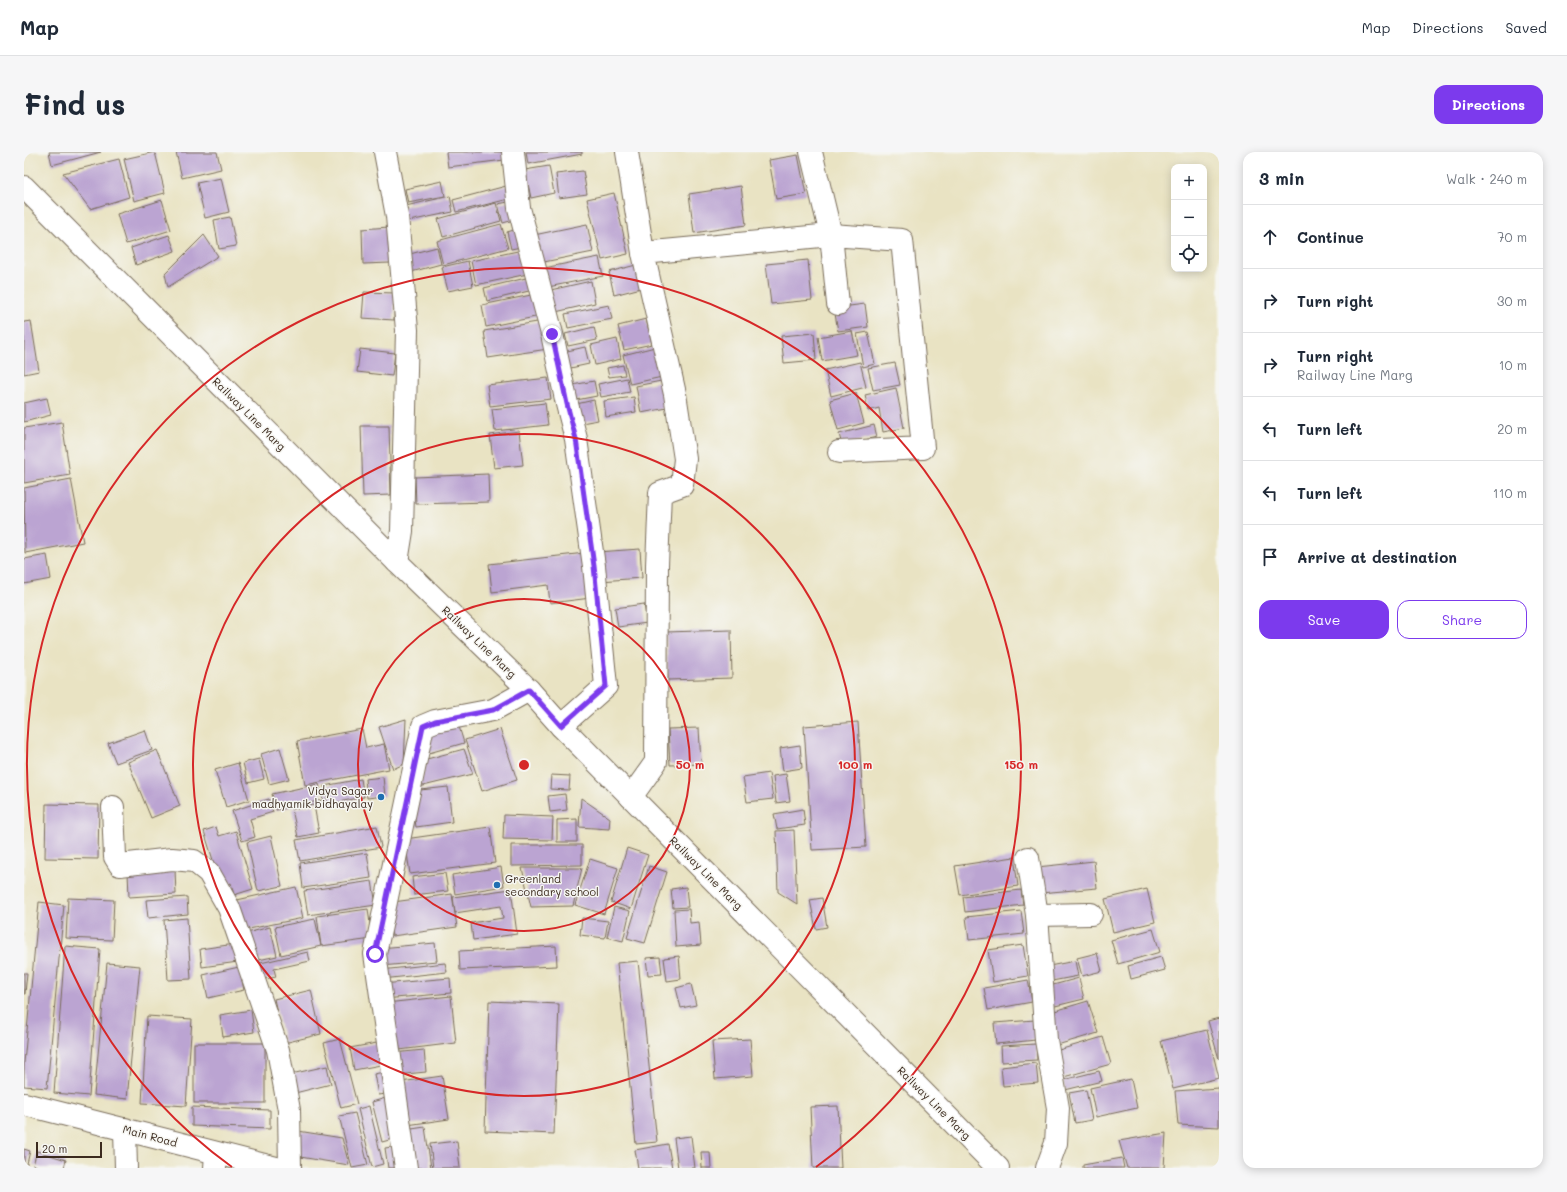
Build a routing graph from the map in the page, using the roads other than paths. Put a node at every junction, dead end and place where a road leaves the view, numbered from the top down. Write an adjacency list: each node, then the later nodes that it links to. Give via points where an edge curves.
1 (385, 152): 10 (street, via 397,216 406,330 402,531)
2 (513, 152): 12 (street, via 519,208 576,439 594,566 606,686)
3 (627, 152): 7 (street)
4 (811, 152): 6 (street)
5 (24, 187): 10 (street, Railway Line Marg)
6 (831, 235): 7 (street); 8 (street); 9 (street, via 902,240 923,448)
7 (643, 252): 13 (street, via 675,394 685,459 682,485 660,493 656,762)
8 (838, 304)
9 (839, 452)
10 (397, 562): 11 (street, Railway Line Marg)
11 (529, 690): 12 (street, Railway Line Marg); 24 (street, via 493,710 435,721 423,726 375,954)
12 (561, 726): 13 (street, Railway Line Marg)
13 (631, 797): 25 (street, Railway Line Marg)
14 (113, 808): 23 (street, via 115,857 120,865 172,859 194,861 209,873 229,908 278,1050 289,1110)
15 (1028, 858): 17 (street)
16 (1091, 914): 17 (street)
17 (1037, 915): 26 (street, via 1046,1040 1058,1108 1056,1143)
18 (24, 1104): 19 (street, Main Road)
19 (125, 1130): 20 (street, Main Road); 21 (street)
20 (216, 1161): 22 (street, Main Road)
21 (126, 1168)
22 (276, 1168)
23 (290, 1168)
24 (406, 1168)
25 (998, 1168)
26 (1047, 1168)

